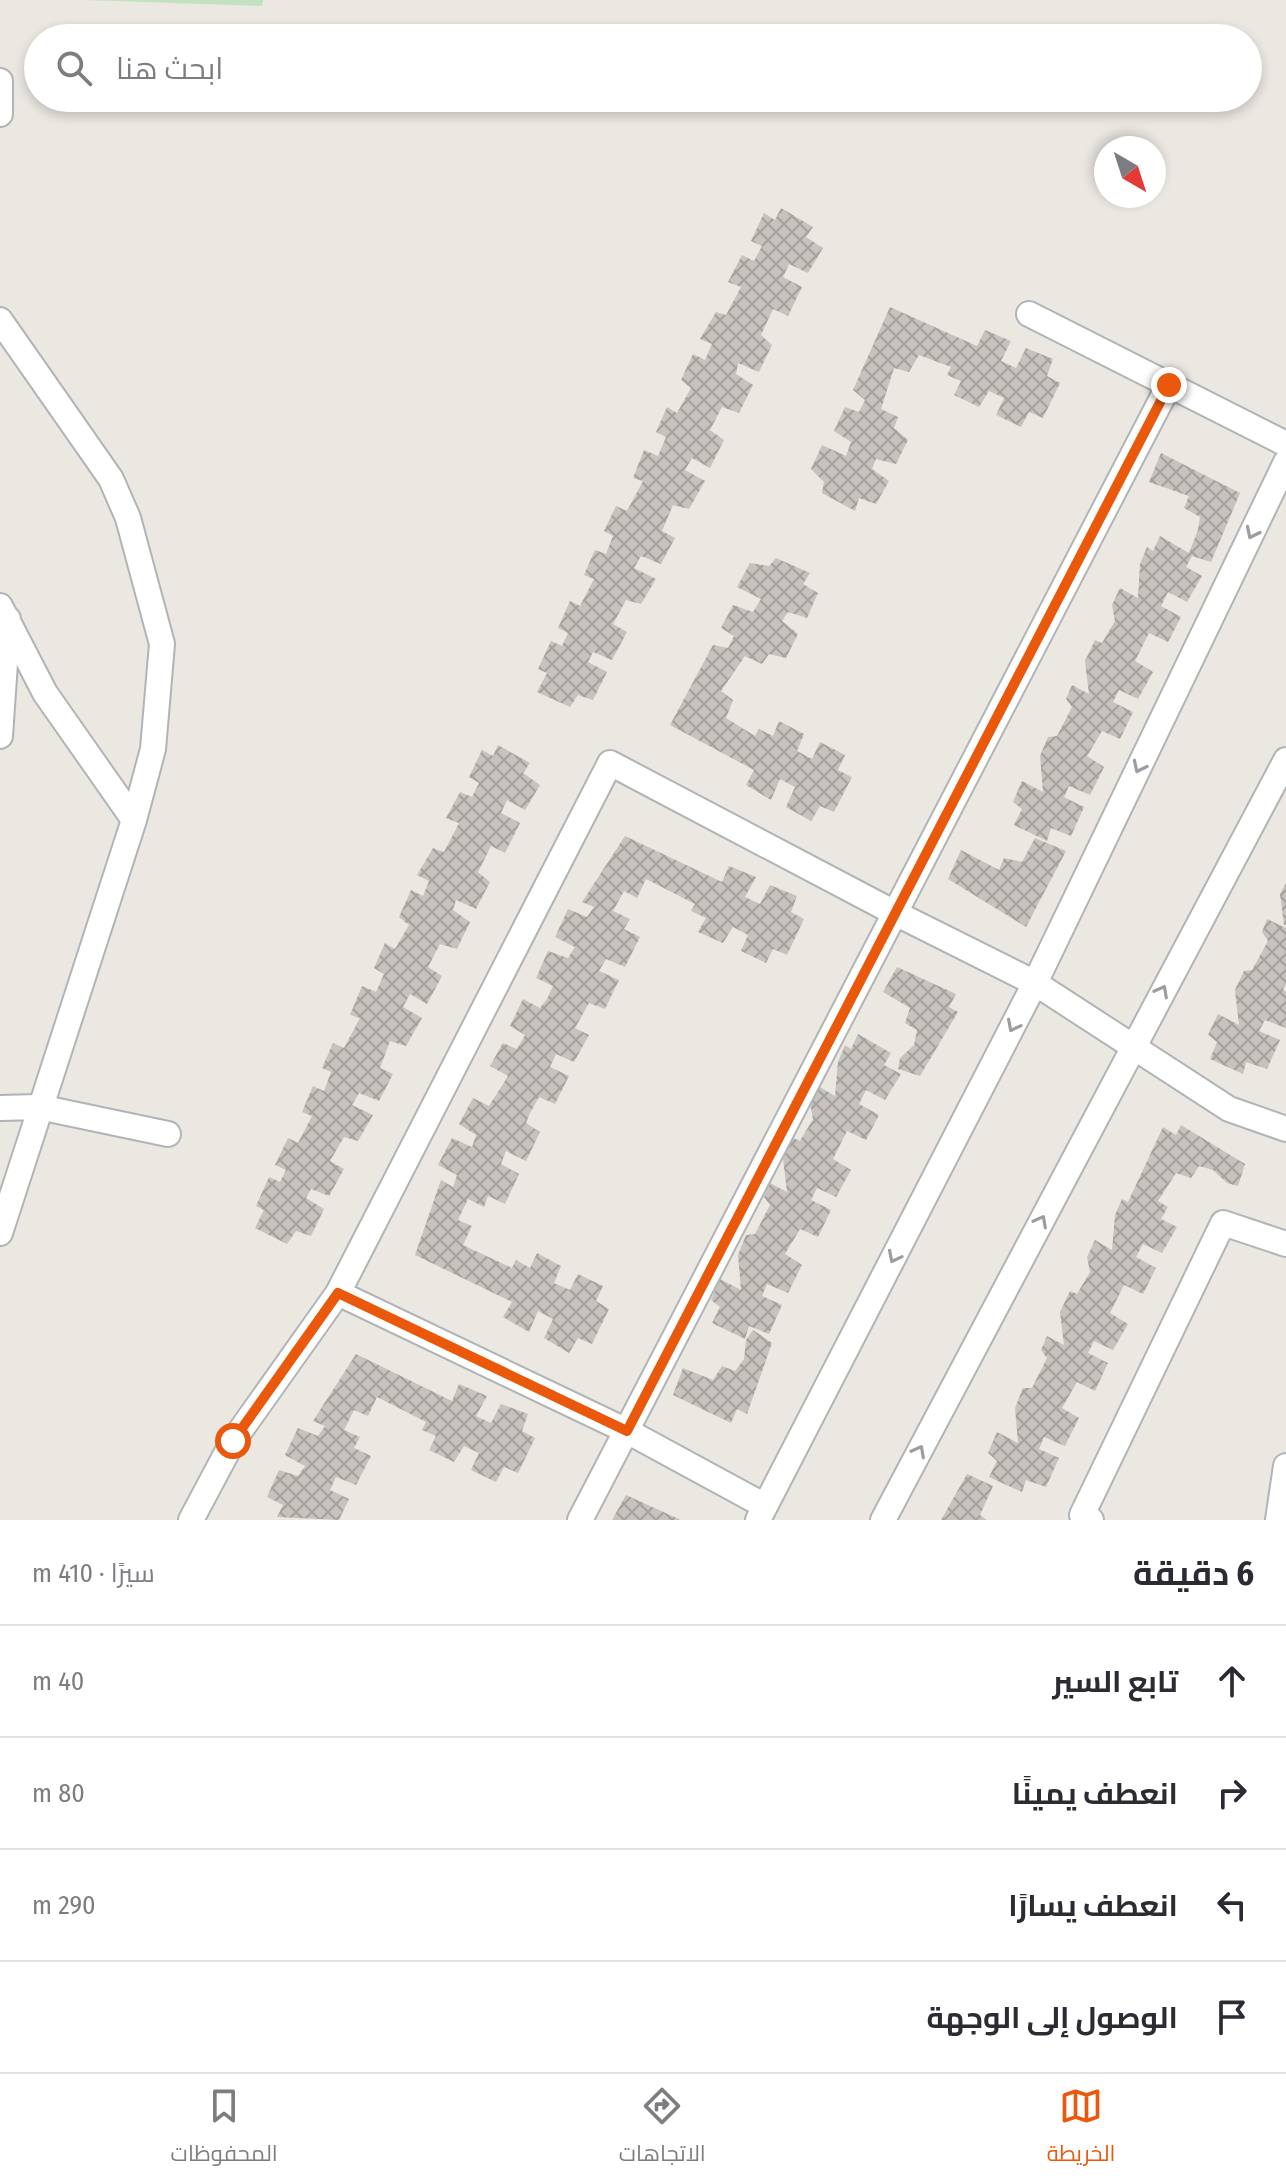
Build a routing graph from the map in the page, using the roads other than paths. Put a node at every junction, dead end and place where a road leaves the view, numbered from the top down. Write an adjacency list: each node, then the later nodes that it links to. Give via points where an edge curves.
1 (0, 81): 2 (street)
2 (0, 114)
3 (1029, 314): 5 (street)
4 (0, 320): 11 (street, via 111,479 150,590 162,644 161,687 153,749)
5 (1169, 385): 6 (street); 12 (street)
6 (1286, 444)
7 (1286, 462): 13 (street, one-way to 13)
8 (4, 613): 9 (street); 11 (street, via 45,693)
9 (0, 736)
10 (1286, 760): 14 (street, one-way to 10)
11 (134, 820): 15 (street)
12 (893, 912): 13 (street); 21 (street, via 610,763); 22 (street)
13 (1035, 983): 14 (street); 24 (street, one-way to 24)
14 (1132, 1048): 17 (street, via 1229,1109); 27 (street, one-way to 14)
15 (39, 1107): 16 (street); 18 (street); 19 (street)
16 (0, 1108)
17 (1286, 1129)
18 (168, 1134)
19 (0, 1233)
20 (1286, 1244): 28 (street, via 1223,1223 1082,1515)
21 (338, 1293): 22 (street); 25 (street, via 233,1441)
22 (627, 1431): 24 (street); 26 (street)
23 (1286, 1466): 29 (street)
24 (762, 1513)
25 (191, 1520)
26 (580, 1520)
27 (883, 1520)
28 (1091, 1520)
29 (1278, 1520)

